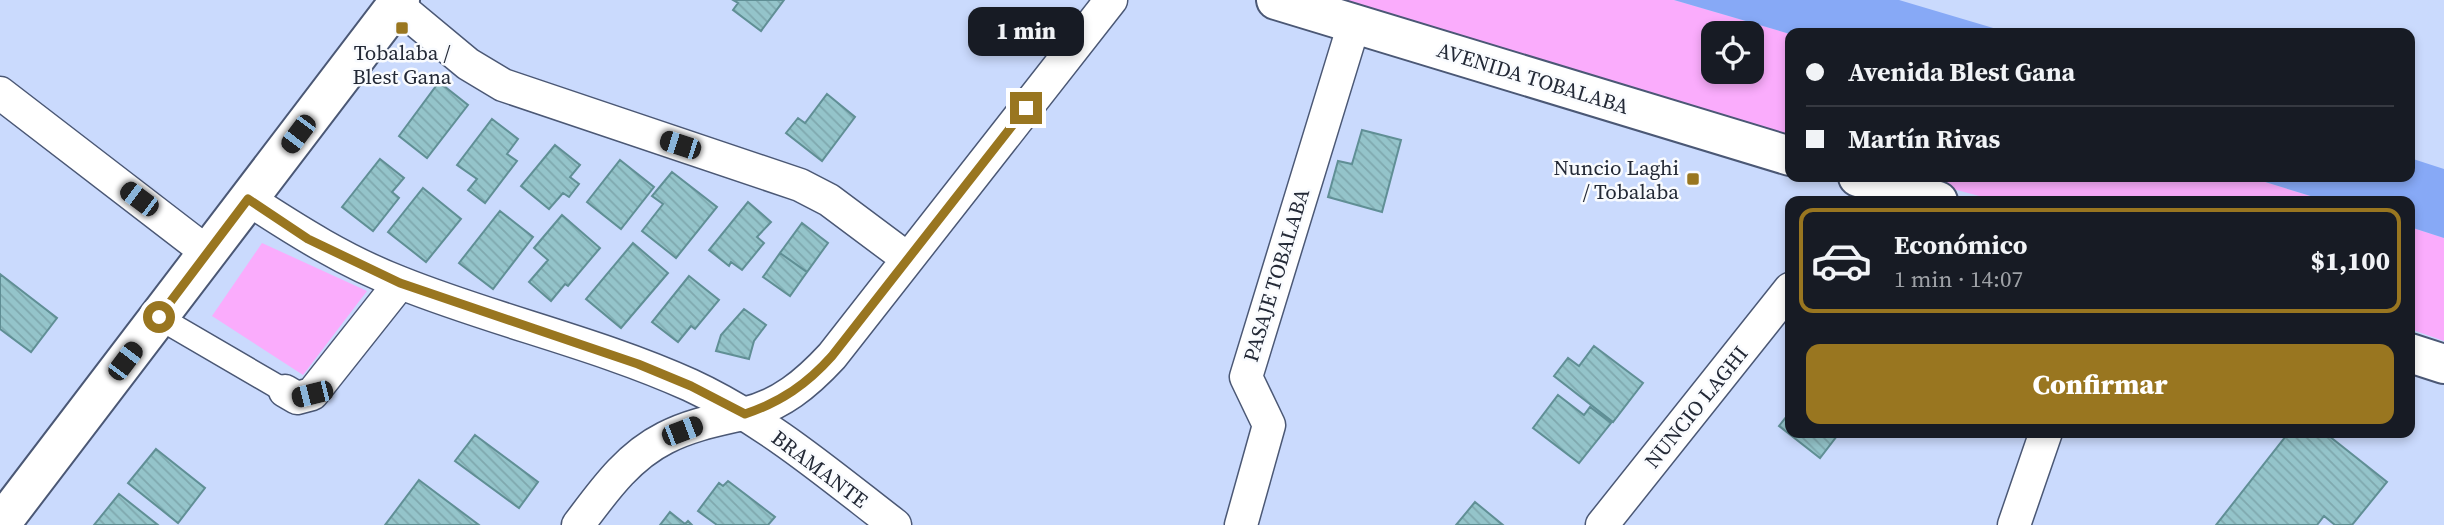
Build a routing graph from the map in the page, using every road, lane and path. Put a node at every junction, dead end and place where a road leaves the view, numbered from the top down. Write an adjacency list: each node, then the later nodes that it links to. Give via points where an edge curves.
1 (1111, 0): 11 (street)
2 (1276, 0): 4 (main road, AVENIDA TOBALABA)
3 (398, 2): 9 (main road); 11 (street, via 468,64 503,85 800,185 829,200)
4 (1354, 24): 6 (main road, AVENIDA TOBALABA); 23 (street, PASAJE TOBALABA, via 1246,377 1269,425)
5 (0, 93): 10 (street)
6 (1785, 154)
7 (1860, 186): 8 (main road)
8 (1912, 196)
9 (248, 199): 10 (main road); 12 (street, BRAMANTE, via 308,239)
10 (208, 253): 14 (main road)
11 (908, 259): 18 (street, via 813,377 789,395)
12 (400, 283): 17 (street, via 312,394 297,398); 18 (street, BRAMANTE, via 638,364)
13 (1785, 295): 24 (street, NUNCIO LAGHI)
14 (159, 317): 17 (street); 20 (main road)
15 (2415, 355): 16 (main road)
16 (2444, 364)
17 (285, 391)
18 (745, 414): 21 (street, via 699,425 644,450 608,485); 22 (street, BRAMANTE)
19 (2044, 438): 25 (street)
20 (6, 515)
21 (578, 525)
22 (895, 525)
23 (1241, 525)
24 (1602, 525)
25 (2014, 525)

